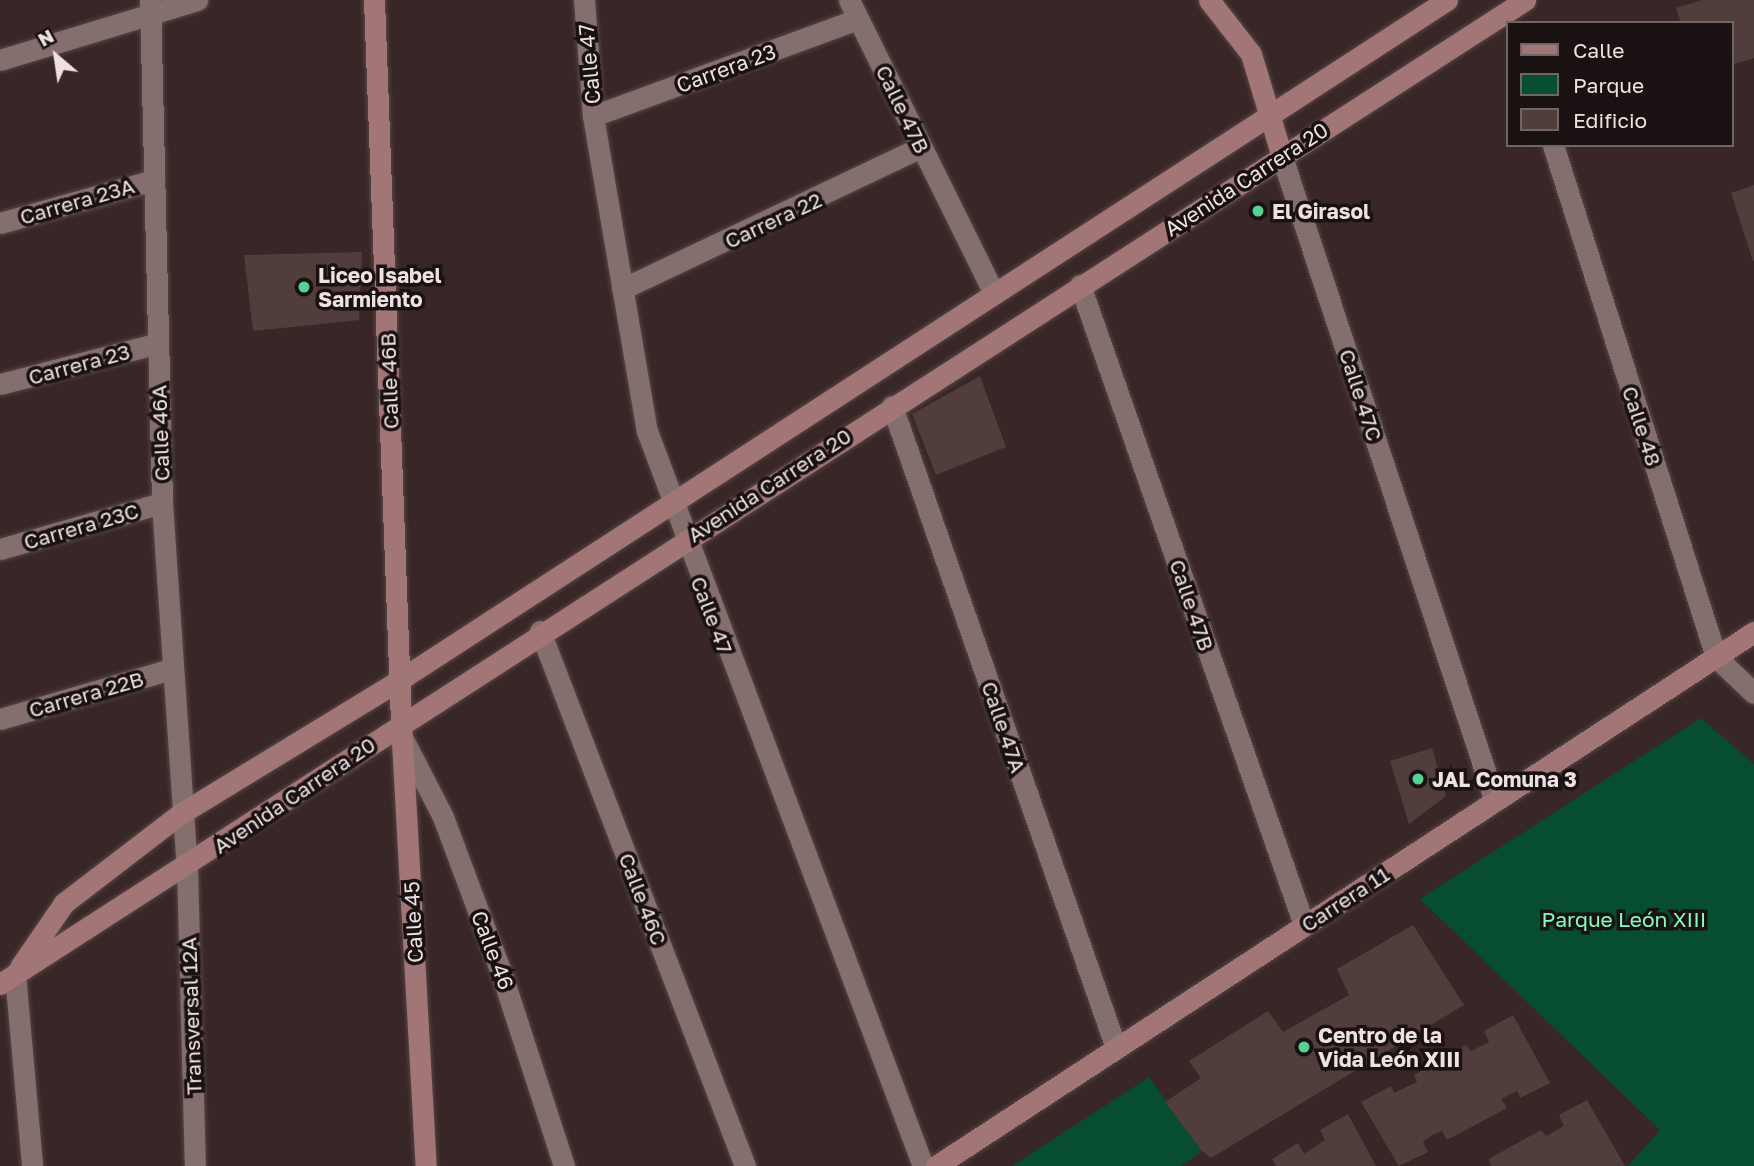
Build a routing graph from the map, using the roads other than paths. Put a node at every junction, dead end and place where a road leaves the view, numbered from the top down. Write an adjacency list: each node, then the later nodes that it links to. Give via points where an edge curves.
1 (197, 0): 6 (street)
2 (374, 0): 31 (street, Calle 46B)
3 (584, 0): 11 (street, Calle 47)
4 (1209, 0): 10 (street, Calle 47C, via 1248,50)
5 (1447, 0): 10 (street, Avenida Carrera 20)
6 (151, 6): 9 (street); 15 (street, Calle 46A)
7 (1514, 8): 14 (street, Avenida Carrera 20)
8 (854, 9): 11 (street, Carrera 23); 12 (street, Calle 47B)
9 (0, 60)
10 (1273, 113): 14 (street, Calle 47C); 19 (street, Avenida Carrera 20)
11 (593, 117): 18 (street, Calle 47)
12 (921, 147): 18 (street, Carrera 22); 19 (street, Calle 47B)
13 (1554, 147): 29 (street, Calle 48)
14 (1282, 157): 17 (street, Avenida Carrera 20); 35 (street, Calle 47C)
15 (154, 180): 16 (street, Carrera 23A); 20 (street, Calle 46A)
16 (0, 223)
17 (1080, 285): 22 (street, Avenida Carrera 20); 38 (street, Calle 47B)
18 (622, 289): 24 (street, Calle 47, via 633,369)
19 (994, 293): 24 (street, Avenida Carrera 20)
20 (158, 343): 21 (street, Carrera 23); 23 (street, Calle 46A)
21 (0, 384)
22 (892, 406): 25 (street, Avenida Carrera 20); 40 (street, Calle 47A)
23 (162, 503): 26 (street, Carrera 23C); 30 (street, Calle 46A)
24 (670, 503): 25 (street, Calle 47); 31 (street, Avenida Carrera 20)
25 (683, 539): 27 (street, Avenida Carrera 20); 46 (street, Calle 47)
26 (0, 549)
27 (540, 632): 34 (street, Avenida Carrera 20); 45 (street, Calle 46C)
28 (1754, 632): 29 (street, Carrera 11)
29 (1716, 657): 32 (street, Calle 48); 35 (street, Carrera 11)
30 (171, 669): 33 (street, Carrera 22B); 36 (street, Calle 46A)
31 (401, 678): 34 (street, Calle 45); 36 (street, Avenida Carrera 20)
32 (1754, 693)
33 (0, 719)
34 (402, 733): 37 (street, Avenida Carrera 20); 43 (street, Calle 45); 44 (street, Calle 46, via 443,817 502,972)
35 (1495, 801): 38 (street, Carrera 11)
36 (180, 814): 37 (street, Calle 46A); 39 (street, Avenida Carrera 20, via 64,903)
37 (187, 866): 39 (street, Avenida Carrera 20); 42 (street, Transversal 12A)
38 (1304, 925): 40 (street, Carrera 11)
39 (8, 979): 41 (street)
40 (1116, 1048): 47 (street, Carrera 11)
41 (32, 1166)
42 (195, 1166)
43 (426, 1166)
44 (564, 1166)
45 (745, 1166)
46 (923, 1166)
47 (936, 1166)

